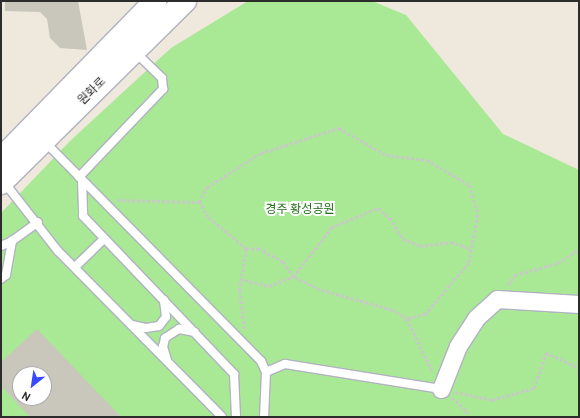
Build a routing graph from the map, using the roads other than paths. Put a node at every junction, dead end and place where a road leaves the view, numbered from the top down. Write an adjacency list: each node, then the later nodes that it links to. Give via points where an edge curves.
1 (155, 1): 5 (main road, 원화로)
2 (185, 1): 3 (main road, 원화로)
3 (134, 51): 4 (main road, 원화로); 6 (lane, via 162,78 163,89)
4 (44, 141): 6 (lane); 7 (main road, 원화로)
5 (1, 159)
6 (81, 179): 9 (lane, via 83,216); 19 (lane, via 262,361)
7 (2, 182): 8 (lane)
8 (38, 222): 10 (lane); 12 (lane)
9 (104, 239): 12 (lane); 14 (lane)
10 (12, 241): 11 (lane); 13 (lane, via 6,275)
11 (1, 246)
12 (75, 268): 16 (lane)
13 (1, 279)
14 (164, 300): 16 (lane, via 166,317 159,326 146,328); 17 (lane)
15 (579, 304): 20 (street, via 497,299 476,318 458,346)
16 (131, 325): 18 (lane)
17 (195, 332): 18 (lane, via 179,329 165,338 163,346); 22 (lane, via 234,374)
18 (167, 362): 21 (lane)
19 (266, 372): 20 (lane, via 285,364); 23 (lane)
20 (441, 389)
21 (222, 417)
22 (236, 417)
23 (264, 417)

